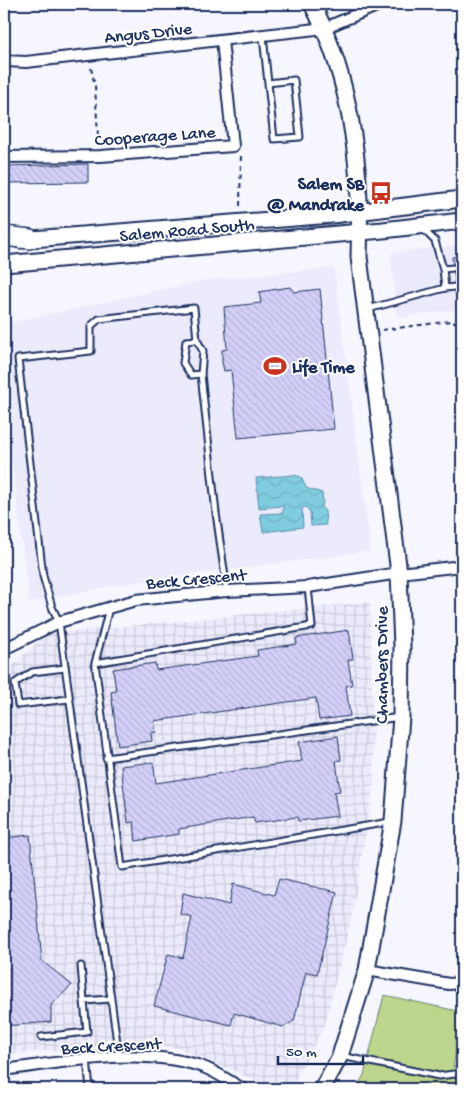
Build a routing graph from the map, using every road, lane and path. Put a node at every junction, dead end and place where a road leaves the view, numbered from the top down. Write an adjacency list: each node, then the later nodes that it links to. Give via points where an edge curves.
1 (312, 4): 3 (street, Chambers Drive)
2 (381, 4): 3 (street, Angus Drive)
3 (324, 28): 4 (street, Angus Drive); 12 (street, Chambers Drive, via 350,108)
4 (263, 36): 5 (street, Angus Drive); 8 (lane)
5 (222, 40): 6 (street, Angus Drive, via 26,62); 10 (street, Cooperage Lane, via 233,146 102,156)
6 (4, 61)
7 (91, 68): 9 (path)
8 (268, 84): 8 (lane, via 274,139 300,137 294,80)
9 (98, 136)
10 (4, 157)
11 (462, 199): 12 (street, Salem Road South)
12 (360, 212): 15 (street, Chambers Drive); 17 (street, Salem Road South)
13 (462, 220): 14 (street, Salem Road South)
14 (420, 226): 15 (street, Salem Road South); 21 (lane, via 435,241)
15 (360, 232): 19 (street, Salem Road South); 24 (street, Chambers Drive, via 359,257)
16 (4, 236): 17 (highway)
17 (30, 239): 18 (street, Salem Road South)
18 (4, 241)
19 (4, 264)
20 (453, 268): 21 (lane)
21 (443, 269): 23 (lane)
22 (455, 287): 23 (lane)
23 (445, 288): 24 (lane)
24 (365, 310): 26 (street, Chambers Drive)
25 (458, 323): 26 (path, via 451,321)
26 (368, 331): 30 (street, Chambers Drive)
27 (197, 340): 28 (lane, via 203,350); 28 (lane, via 186,341 184,362 191,376); 34 (lane, via 194,308 99,318 91,326 90,351 18,359 43,576)
28 (201, 374): 32 (lane)
29 (462, 566): 30 (street, Beck Crescent)
30 (399, 573): 31 (street, Beck Crescent); 39 (street, Chambers Drive)
31 (308, 587): 32 (street, Beck Crescent); 36 (lane, via 312,626)
32 (227, 590): 33 (street, Beck Crescent, via 136,600)
33 (109, 607): 34 (street, Beck Crescent); 36 (lane)
34 (59, 622): 35 (street, Beck Crescent); 37 (lane)
35 (4, 649)
36 (95, 663): 40 (lane)
37 (65, 668): 38 (lane); 38 (lane, via 32,672 15,683 18,705)
38 (69, 699): 45 (lane)
39 (401, 717): 40 (lane); 41 (street, Chambers Drive)
40 (106, 758): 41 (lane, via 122,867)
41 (393, 821): 43 (street, Chambers Drive)
42 (81, 966): 46 (lane)
43 (367, 970): 44 (street, via 450,984 459,983); 48 (street, Chambers Drive)
44 (462, 976)
45 (110, 998): 46 (lane); 50 (lane)
46 (84, 1001): 47 (lane, via 87,1032)
47 (41, 1036)
48 (340, 1056): 52 (lane, via 439,1076); 55 (street, Chambers Drive)
49 (87, 1059): 50 (street, Beck Crescent); 51 (street, Beck Crescent); 53 (lane)
50 (119, 1059): 54 (street, Beck Crescent, via 168,1058 205,1067)
51 (4, 1070)
52 (462, 1073)
53 (90, 1089)
54 (243, 1089)
55 (322, 1089)

